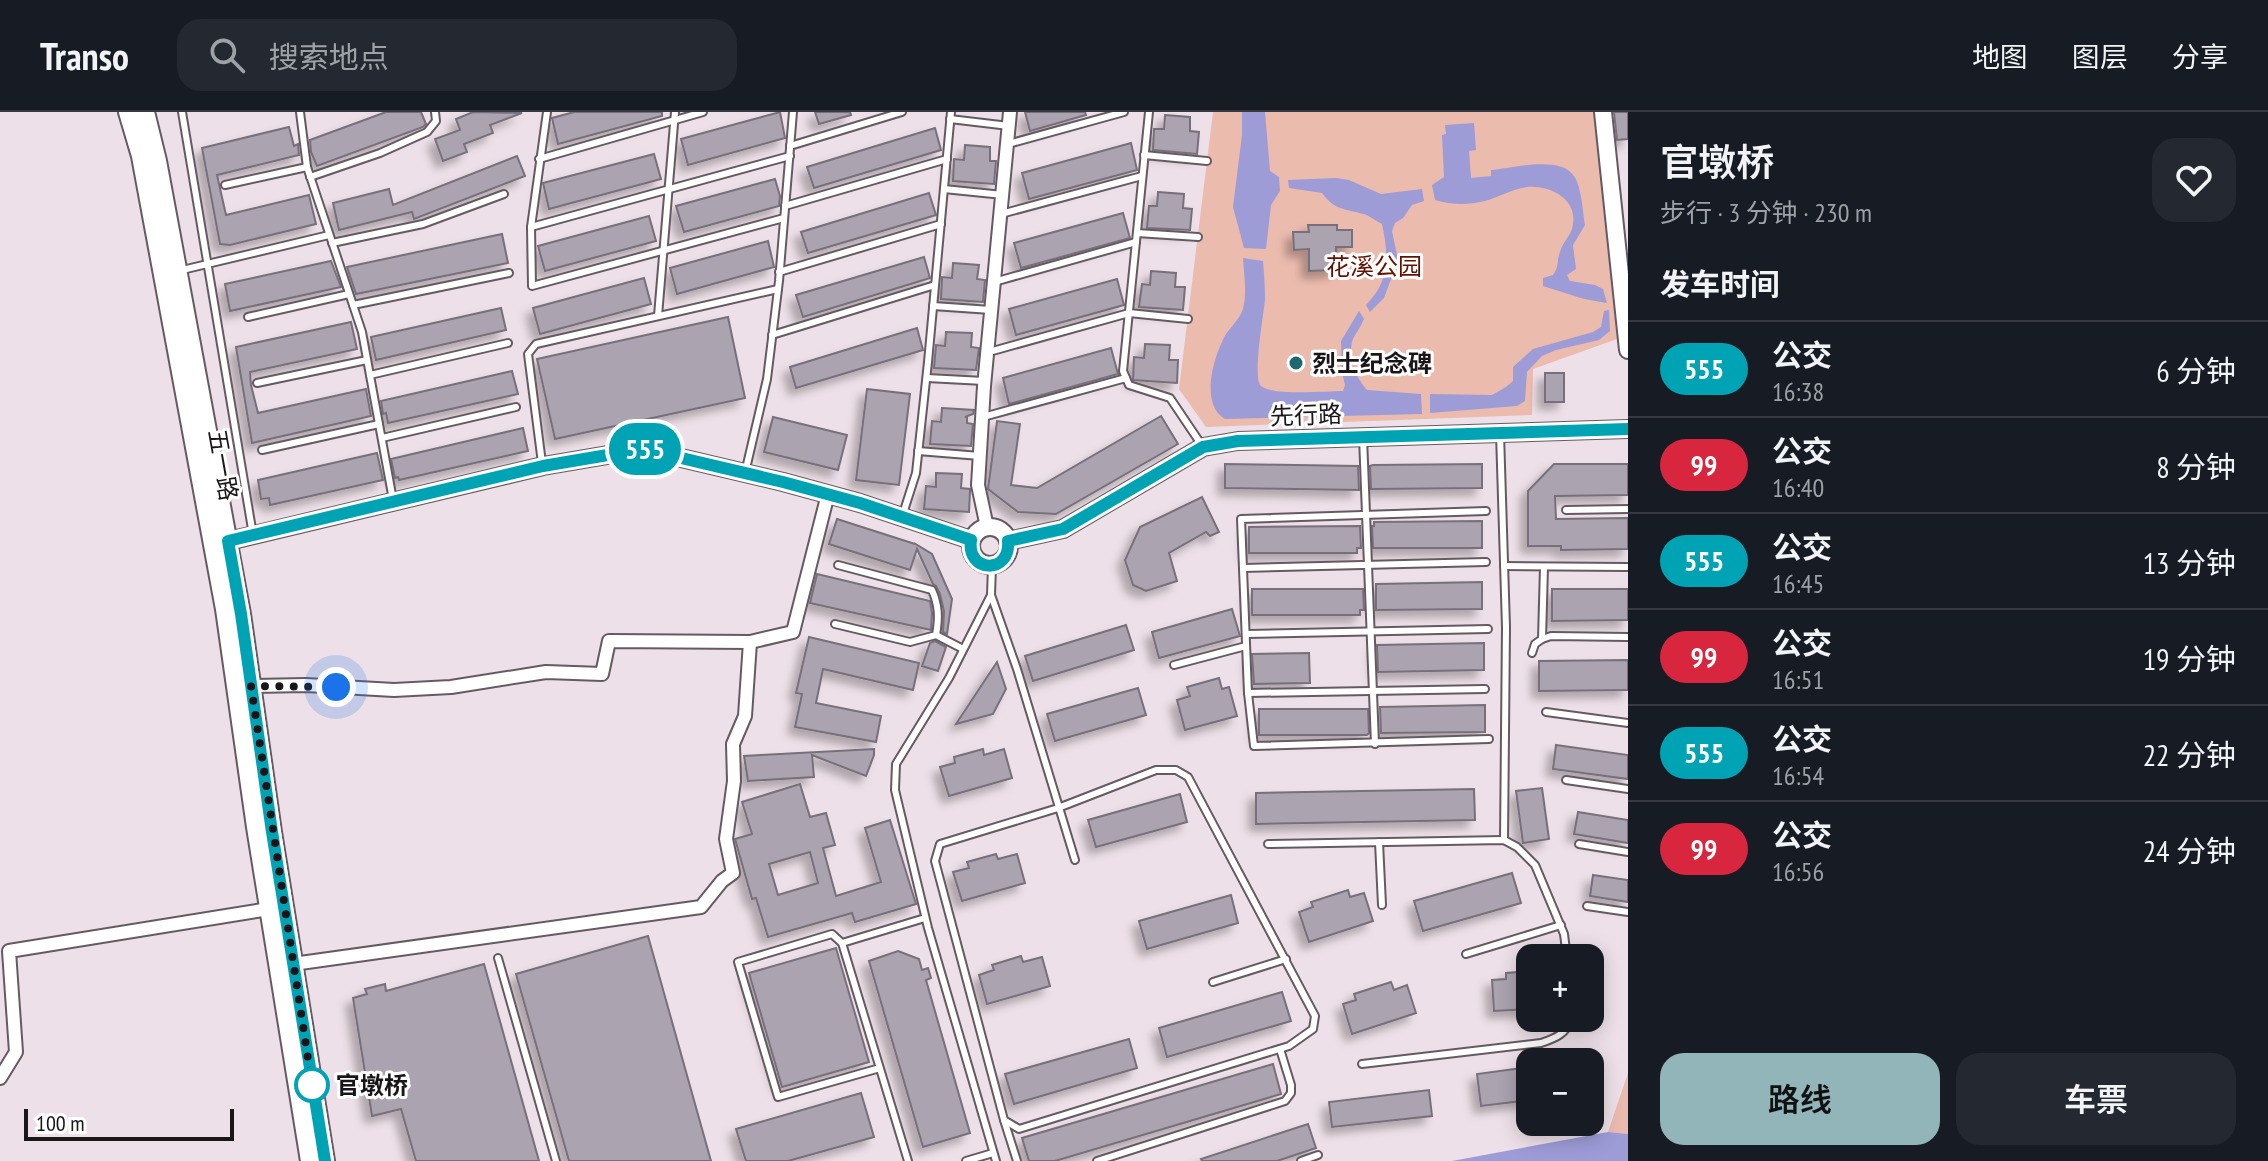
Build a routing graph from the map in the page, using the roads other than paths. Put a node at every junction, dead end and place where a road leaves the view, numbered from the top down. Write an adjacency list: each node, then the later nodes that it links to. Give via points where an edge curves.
1 (128, 112): 47 (main road, 五一路)
2 (145, 112): 47 (main road, 五一路, via 157,161)
3 (182, 112): 45 (lane)
4 (300, 112): 25 (lane)
5 (435, 112): 27 (lane, via 436,121 427,132)
6 (547, 112): 22 (lane)
7 (675, 112): 16 (lane)
8 (703, 112): 16 (lane)
9 (793, 112): 19 (lane)
10 (902, 112): 19 (lane)
11 (1010, 112): 17 (street)
12 (1124, 112): 18 (lane)
13 (1149, 112): 20 (lane)
14 (1603, 112): 44 (street)
15 (950, 116): 17 (lane); 23 (lane)
16 (675, 120): 22 (lane); 29 (lane)
17 (1009, 126): 18 (street)
18 (1007, 145): 32 (street)
19 (790, 146): 21 (lane)
20 (1144, 155): 24 (lane); 26 (lane)
21 (790, 156): 29 (lane); 33 (lane)
22 (539, 159): 37 (lane)
23 (947, 159): 30 (lane); 33 (lane)
24 (1207, 161)
25 (307, 167): 27 (lane); 28 (lane)
26 (1142, 176): 34 (lane); 38 (lane)
27 (310, 177): 39 (lane)
28 (225, 185)
29 (669, 189): 37 (lane); 43 (lane)
30 (944, 189): 32 (lane); 36 (lane)
31 (504, 194): 42 (lane, via 423,224)
32 (1003, 195): 34 (street)
33 (785, 206): 35 (lane)
34 (1001, 214): 49 (street)
35 (784, 218): 43 (lane); 46 (lane)
36 (941, 224): 46 (lane); 50 (lane)
37 (531, 227): 43 (lane, via 532,286)
38 (1137, 233): 40 (lane); 41 (lane)
39 (329, 235): 42 (lane); 45 (lane)
40 (1198, 237)
41 (1136, 242): 49 (lane); 56 (lane)
42 (332, 243): 52 (lane)
43 (664, 250): 57 (lane)
44 (1623, 263): 60 (street)
45 (208, 264): 47 (lane); 92 (lane)
46 (779, 272): 51 (lane)
47 (170, 273): 95 (main road, 五一路)
48 (509, 273): 53 (lane)
49 (994, 282): 55 (street)
50 (935, 285): 54 (lane); 61 (lane)
51 (778, 289): 57 (lane); 61 (lane)
52 (349, 294): 53 (lane); 58 (lane)
53 (353, 305): 65 (lane)
54 (933, 306): 55 (lane); 67 (lane)
55 (991, 310): 64 (street)
56 (1129, 313): 59 (lane); 64 (lane); 68 (lane)
57 (658, 316): 82 (lane, via 536,344 528,354)
58 (248, 317)
59 (1188, 319)
60 (1626, 320): 63 (street)
61 (772, 335): 83 (lane)
62 (508, 343): 66 (lane)
63 (1628, 350)
64 (987, 352): 69 (street)
65 (367, 360): 66 (lane); 70 (lane)
66 (370, 375): 73 (lane)
67 (927, 378): 69 (lane); 80 (lane)
68 (1126, 378): 72 (lane); 78 (lane, via 1129,385 1170,398)
69 (984, 381): 72 (street)
70 (257, 383)
71 (516, 407): 77 (lane)
72 (982, 417): 81 (street)
73 (379, 424): 77 (lane); 79 (lane)
74 (1628, 429): 75 (street, 先行路)
75 (1500, 433): 76 (street, 先行路); 100 (lane)
76 (1363, 437): 78 (street, 先行路); 89 (lane)
77 (382, 438): 85 (lane)
78 (1203, 447): 94 (street, 先行路, via 1063,529)
79 (262, 450)
80 (918, 451): 81 (lane); 90 (lane)
81 (980, 456): 91 (street, via 978,485)
82 (543, 466): 83 (street, via 643,449); 85 (street)
83 (745, 473): 84 (street)
84 (828, 494): 90 (street); 112 (street, via 793,632)
85 (394, 502): 92 (street)
86 (1628, 509): 87 (lane)
87 (1566, 510)
88 (1486, 511): 89 (lane)
89 (1366, 515): 98 (lane); 103 (lane, via 1241,519)
90 (902, 517): 93 (street)
91 (987, 527): 93 (street); 94 (street, via 1000,530)
92 (253, 535): 95 (street)
93 (971, 540): 99 (street, via 976,560)
94 (1008, 541): 99 (street, via 1006,557)
95 (220, 543): 117 (main road, 五一路); 136 (main road, 五一路)
96 (1486, 562): 98 (lane)
97 (838, 565): 109 (lane, via 932,590 939,605)
98 (1368, 565): 103 (lane); 107 (lane)
99 (992, 566): 104 (lane)
100 (1504, 566): 101 (lane); 128 (lane)
101 (1544, 567): 102 (lane); 111 (lane)
102 (1628, 567)
103 (1243, 568): 108 (lane)
104 (991, 595): 114 (lane); 127 (lane)
105 (835, 624): 109 (lane, via 910,642)
106 (1488, 629): 107 (lane)
107 (1371, 631): 108 (lane); 119 (lane)
108 (1246, 634): 113 (lane)
109 (936, 635): 114 (lane)
110 (1628, 637): 111 (lane)
111 (1542, 639): 115 (lane)
112 (750, 642): 117 (street, via 609,641 602,674 546,672 394,690); 145 (street, via 745,716 733,744 726,839 733,873 701,907)
113 (1246, 646): 116 (lane); 120 (lane)
114 (963, 649): 138 (lane, via 896,764 895,790)
115 (1532, 653)
116 (1174, 665)
117 (251, 686): 145 (main road, 五一路)
118 (1485, 689): 119 (lane)
119 (1373, 691): 120 (lane); 124 (lane)
120 (1248, 693): 124 (lane, via 1254,746)
121 (1546, 712): 122 (lane)
122 (1628, 723)
123 (1489, 739): 124 (lane)
124 (1375, 744)
125 (1566, 780): 126 (lane)
126 (1628, 789)
127 (1058, 808): 133 (lane); 144 (lane, via 1156,770 1176,770 1188,777); 152 (lane, via 940,844 935,861)
128 (1504, 840): 129 (lane); 139 (lane, via 1535,865)
129 (1379, 842): 130 (lane); 134 (lane)
130 (1268, 844)
131 (1579, 844): 132 (lane)
132 (1628, 852)
133 (1075, 860)
134 (1382, 905)
135 (1587, 906): 137 (lane)
136 (269, 909): 151 (street, via 9,951 16,1052); 155 (main road, 五一路)
137 (1628, 912)
138 (925, 918): 140 (lane); 153 (lane)
139 (1561, 925): 141 (lane); 142 (lane)
140 (842, 943): 150 (lane); 150 (lane, via 832,934 738,962 778,1097)
141 (1564, 944)
142 (1466, 954)
143 (498, 958): 157 (lane)
144 (1286, 959): 146 (lane); 148 (lane, via 1315,1016 1313,1029)
145 (293, 964): 156 (main road, 五一路)
146 (1213, 982)
147 (1564, 1032): 149 (lane, via 1541,1043)
148 (1280, 1049): 152 (lane, via 1019,1129); 162 (lane, via 1291,1085 1285,1101)
149 (1362, 1064)
150 (880, 1068): 158 (lane)
151 (0, 1078)
152 (1004, 1120): 161 (lane)
153 (993, 1153): 159 (lane); 160 (lane)
154 (1318, 1155): 163 (lane)
155 (310, 1161)
156 (325, 1161)
157 (556, 1161)
158 (908, 1161)
159 (966, 1161)
160 (996, 1161)
161 (1017, 1161)
162 (1097, 1161)
163 (1301, 1161)

